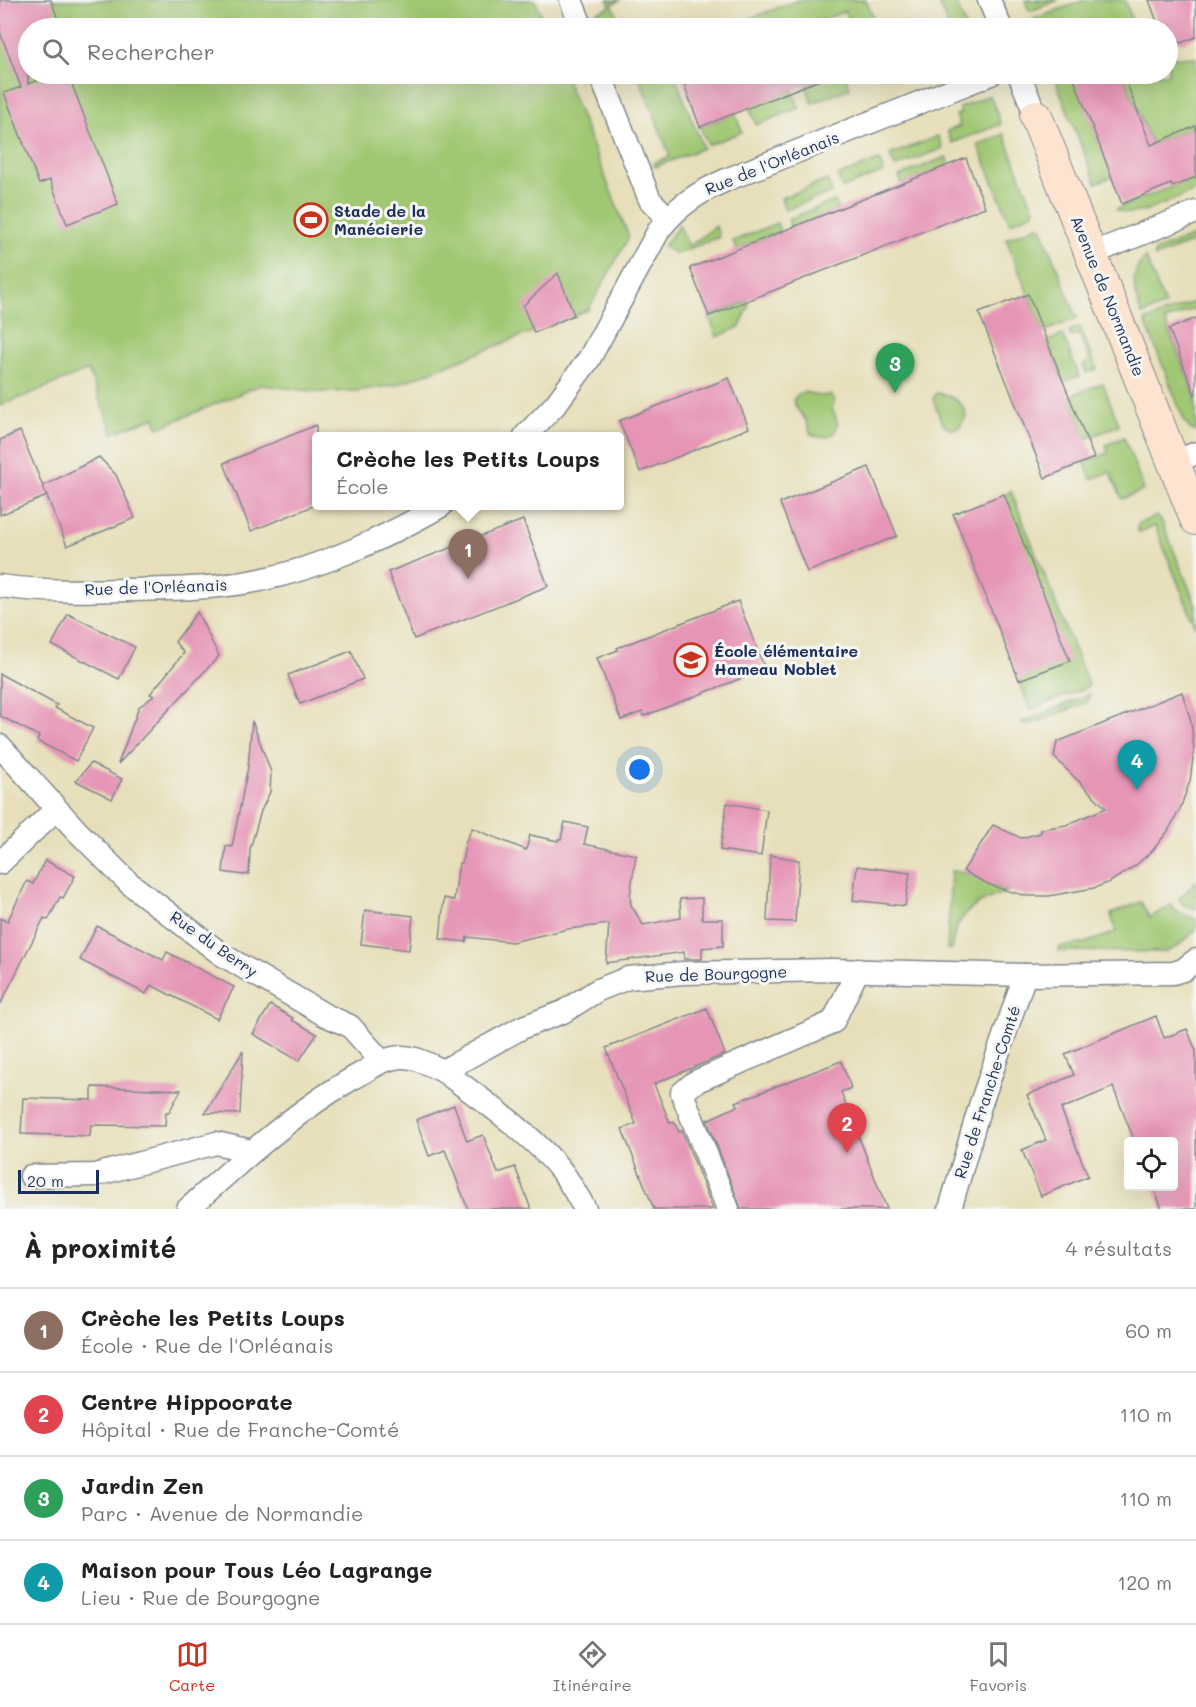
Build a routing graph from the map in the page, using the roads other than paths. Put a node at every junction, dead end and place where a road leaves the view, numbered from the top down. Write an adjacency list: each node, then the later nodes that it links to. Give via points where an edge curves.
1 (571, 0): 3 (street)
2 (989, 0): 4 (street)
3 (578, 18)
4 (997, 18)
5 (604, 84): 10 (street, via 650,200)
6 (967, 84): 10 (street, Rue de l'Orléanais, via 716,184)
7 (1023, 84): 8 (street, Avenue de Normandie)
8 (1036, 116): 11 (main road, Avenue de Normandie)
9 (1196, 213): 11 (street)
10 (668, 218): 12 (street, Rue de l'Orléanais, via 590,359)
11 (1091, 254): 13 (main road, Avenue de Normandie)
12 (529, 432)
13 (1185, 458): 15 (main road, Avenue de Normandie)
14 (433, 510): 16 (street, Rue de l'Orléanais, via 343,555 261,580 178,589 91,591)
15 (1196, 519)
16 (0, 586)
17 (0, 746): 18 (street, Rue du Berry)
18 (56, 809): 19 (street); 23 (street, Rue du Berry, via 129,883 221,954 350,1026)
19 (0, 862)
20 (1196, 960): 22 (street, Rue de Bourgogne, via 1173,973)
21 (858, 970): 22 (street, Rue de Bourgogne); 24 (street, Rue de Bourgogne, via 683,973 628,978 598,990 563,1012 523,1027); 29 (street, via 833,1022 695,1082 682,1093)
22 (1025, 975): 30 (street, Rue de Franche-Comté)
23 (382, 1062): 24 (street, via 412,1057); 25 (street, via 321,1097)
24 (443, 1071): 28 (street, via 540,1147 563,1173)
25 (251, 1151): 26 (street, via 216,1143 95,1175); 27 (street)
26 (31, 1176)
27 (188, 1209)
28 (585, 1209)
29 (728, 1209)
30 (950, 1209)

